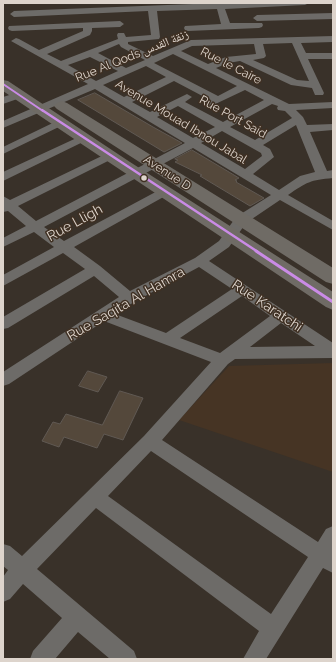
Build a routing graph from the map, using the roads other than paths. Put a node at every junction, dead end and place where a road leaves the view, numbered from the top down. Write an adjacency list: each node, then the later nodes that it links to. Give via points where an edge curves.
1 (16, 3): 12 (street)
2 (52, 3): 11 (street)
3 (269, 3): 4 (street); 6 (street)
4 (305, 3)
5 (238, 4): 6 (street); 7 (street)
6 (252, 4): 15 (street)
7 (220, 5): 13 (street); 19 (street)
8 (84, 7): 10 (street); 11 (street)
9 (152, 8): 10 (street); 13 (street); 22 (street)
10 (119, 10): 17 (street)
11 (51, 12): 12 (street)
12 (14, 14): 21 (street)
13 (185, 14): 19 (street); 28 (street)
14 (291, 17): 15 (street); 16 (street); 26 (street)
15 (258, 21): 19 (street); 27 (street)
16 (331, 21)
17 (120, 24): 18 (street); 25 (street)
18 (87, 25): 20 (street); 23 (street, via 88,32)
19 (226, 26)
20 (47, 27): 21 (street); 23 (street)
21 (12, 28): 32 (street, Avenue Mouad Ibnou Jabal, via 13,42)
22 (156, 37): 25 (street); 29 (street)
23 (74, 39): 30 (street); 32 (street)
24 (333, 39): 26 (street, Rue Al Qods زنقة القدس)
25 (122, 40): 29 (street, via 124,45); 30 (street)
26 (299, 40): 27 (street, Rue Al Qods زنقة القدس); 33 (street)
27 (261, 41): 28 (street, Rue Al Qods زنقة القدس); 35 (street, via 262,56)
28 (191, 43): 31 (street, Rue Al Qods زنقة القدس)
29 (130, 48): 36 (street)
30 (95, 51): 37 (street); 40 (street)
31 (174, 51): 36 (street, Rue Al Qods زنقة القدس); 39 (street, Rue le Caire)
32 (40, 53): 37 (street, Avenue Mouad Ibnou Jabal)
33 (303, 56): 34 (street); 43 (street)
34 (333, 56)
35 (241, 58): 39 (street, via 226,60); 43 (street, via 295,83)
36 (150, 62): 40 (street, Rue Al Qods زنقة القدس); 41 (street)
37 (61, 66): 44 (street, Avenue Mouad Ibnou Jabal)
38 (3, 67): 52 (main road, Avenue D)
39 (207, 68): 45 (street, Rue le Caire)
40 (126, 72): 44 (street, Rue Al Qods زنقة القدس)
41 (174, 77): 46 (street); 49 (street)
42 (3, 84): 47 (main road, Avenue D)
43 (316, 85): 53 (street)
44 (95, 86): 49 (street, Avenue Mouad Ibnou Jabal); 52 (street, Rue Al Qods زنقة القدس)
45 (244, 87): 48 (street); 51 (street, Rue le Caire)
46 (200, 91): 48 (street); 50 (street)
47 (11, 98): 52 (main road, Avenue D)
48 (218, 100): 55 (street)
49 (123, 102): 56 (street, Avenue Mouad Ibnou Jabal)
50 (178, 102): 55 (street, Rue Port Said); 56 (street)
51 (279, 104): 53 (street); 54 (street); 54 (street); 58 (street)
52 (48, 105): 57 (main road, Avenue D); 59 (street, Rue Al Qods زنقة القدس); 67 (main road, Avenue D)
53 (329, 105)
54 (256, 108): 60 (street)
55 (196, 111): 60 (street, Rue Port Said)
56 (149, 117): 63 (street, Avenue Mouad Ibnou Jabal)
57 (61, 122): 62 (main road, Avenue D); 65 (street)
58 (301, 124): 61 (street); 64 (street); 70 (street)
59 (3, 125)
60 (225, 127): 63 (street); 64 (street, Rue Port Said)
61 (333, 128)
62 (83, 138): 66 (main road, Avenue D); 71 (street)
63 (194, 144): 67 (street); 69 (street, Avenue Mouad Ibnou Jabal)
64 (256, 144): 69 (street, Rue Port Said, via 266,151 268,157)
65 (3, 151)
66 (110, 156): 68 (main road, Avenue D); 74 (street)
67 (154, 165): 68 (street); 77 (main road, Avenue D)
68 (137, 174): 72 (main road, Avenue D); 75 (street)
69 (245, 174): 73 (street, Avenue Mouad Ibnou Jabal)
70 (327, 174): 73 (street, Rue Saqita Al Hamra, via 308,177)
71 (3, 177)
72 (163, 192): 77 (main road, Avenue D); 79 (street, Rue Lligh)
73 (280, 196): 76 (street, Avenue Mouad Ibnou Jabal); 77 (street, Rue Saqita Al Hamra)
74 (5, 204): 75 (street)
75 (34, 226): 78 (street); 79 (street)
76 (333, 226)
77 (236, 227): 80 (street, Rue Saqita Al Hamra, via 224,244); 82 (main road, Avenue D); 86 (main road, Avenue D)
78 (3, 243)
79 (65, 247): 81 (street); 83 (street, Rue Lligh)
80 (200, 261): 84 (street, Rue Karatchi); 85 (street, Rue Saqita Al Hamra)
81 (94, 270): 85 (street); 89 (street)
82 (333, 277)
83 (3, 281)
84 (243, 289): 88 (street, Rue Karatchi); 90 (street)
85 (129, 298): 87 (street, Rue Saqita Al Hamra)
86 (333, 302)
87 (103, 315): 90 (street); 93 (street, Rue Saqita Al Hamra)
88 (281, 315): 91 (street, Rue Karatchi); 92 (street)
89 (3, 324)
90 (168, 339): 92 (street)
91 (333, 351): 92 (street)
92 (227, 356): 94 (street)
93 (3, 380)
94 (150, 441): 95 (street); 98 (street)
95 (95, 497): 99 (street); 102 (street)
96 (333, 534): 98 (street)
97 (3, 553): 99 (street)
98 (326, 559): 102 (street)
99 (22, 570): 100 (street); 101 (street)
100 (3, 592)
101 (77, 617): 103 (street); 104 (street)
102 (274, 629): 105 (street)
103 (42, 659)
104 (126, 659)
105 (254, 659)

